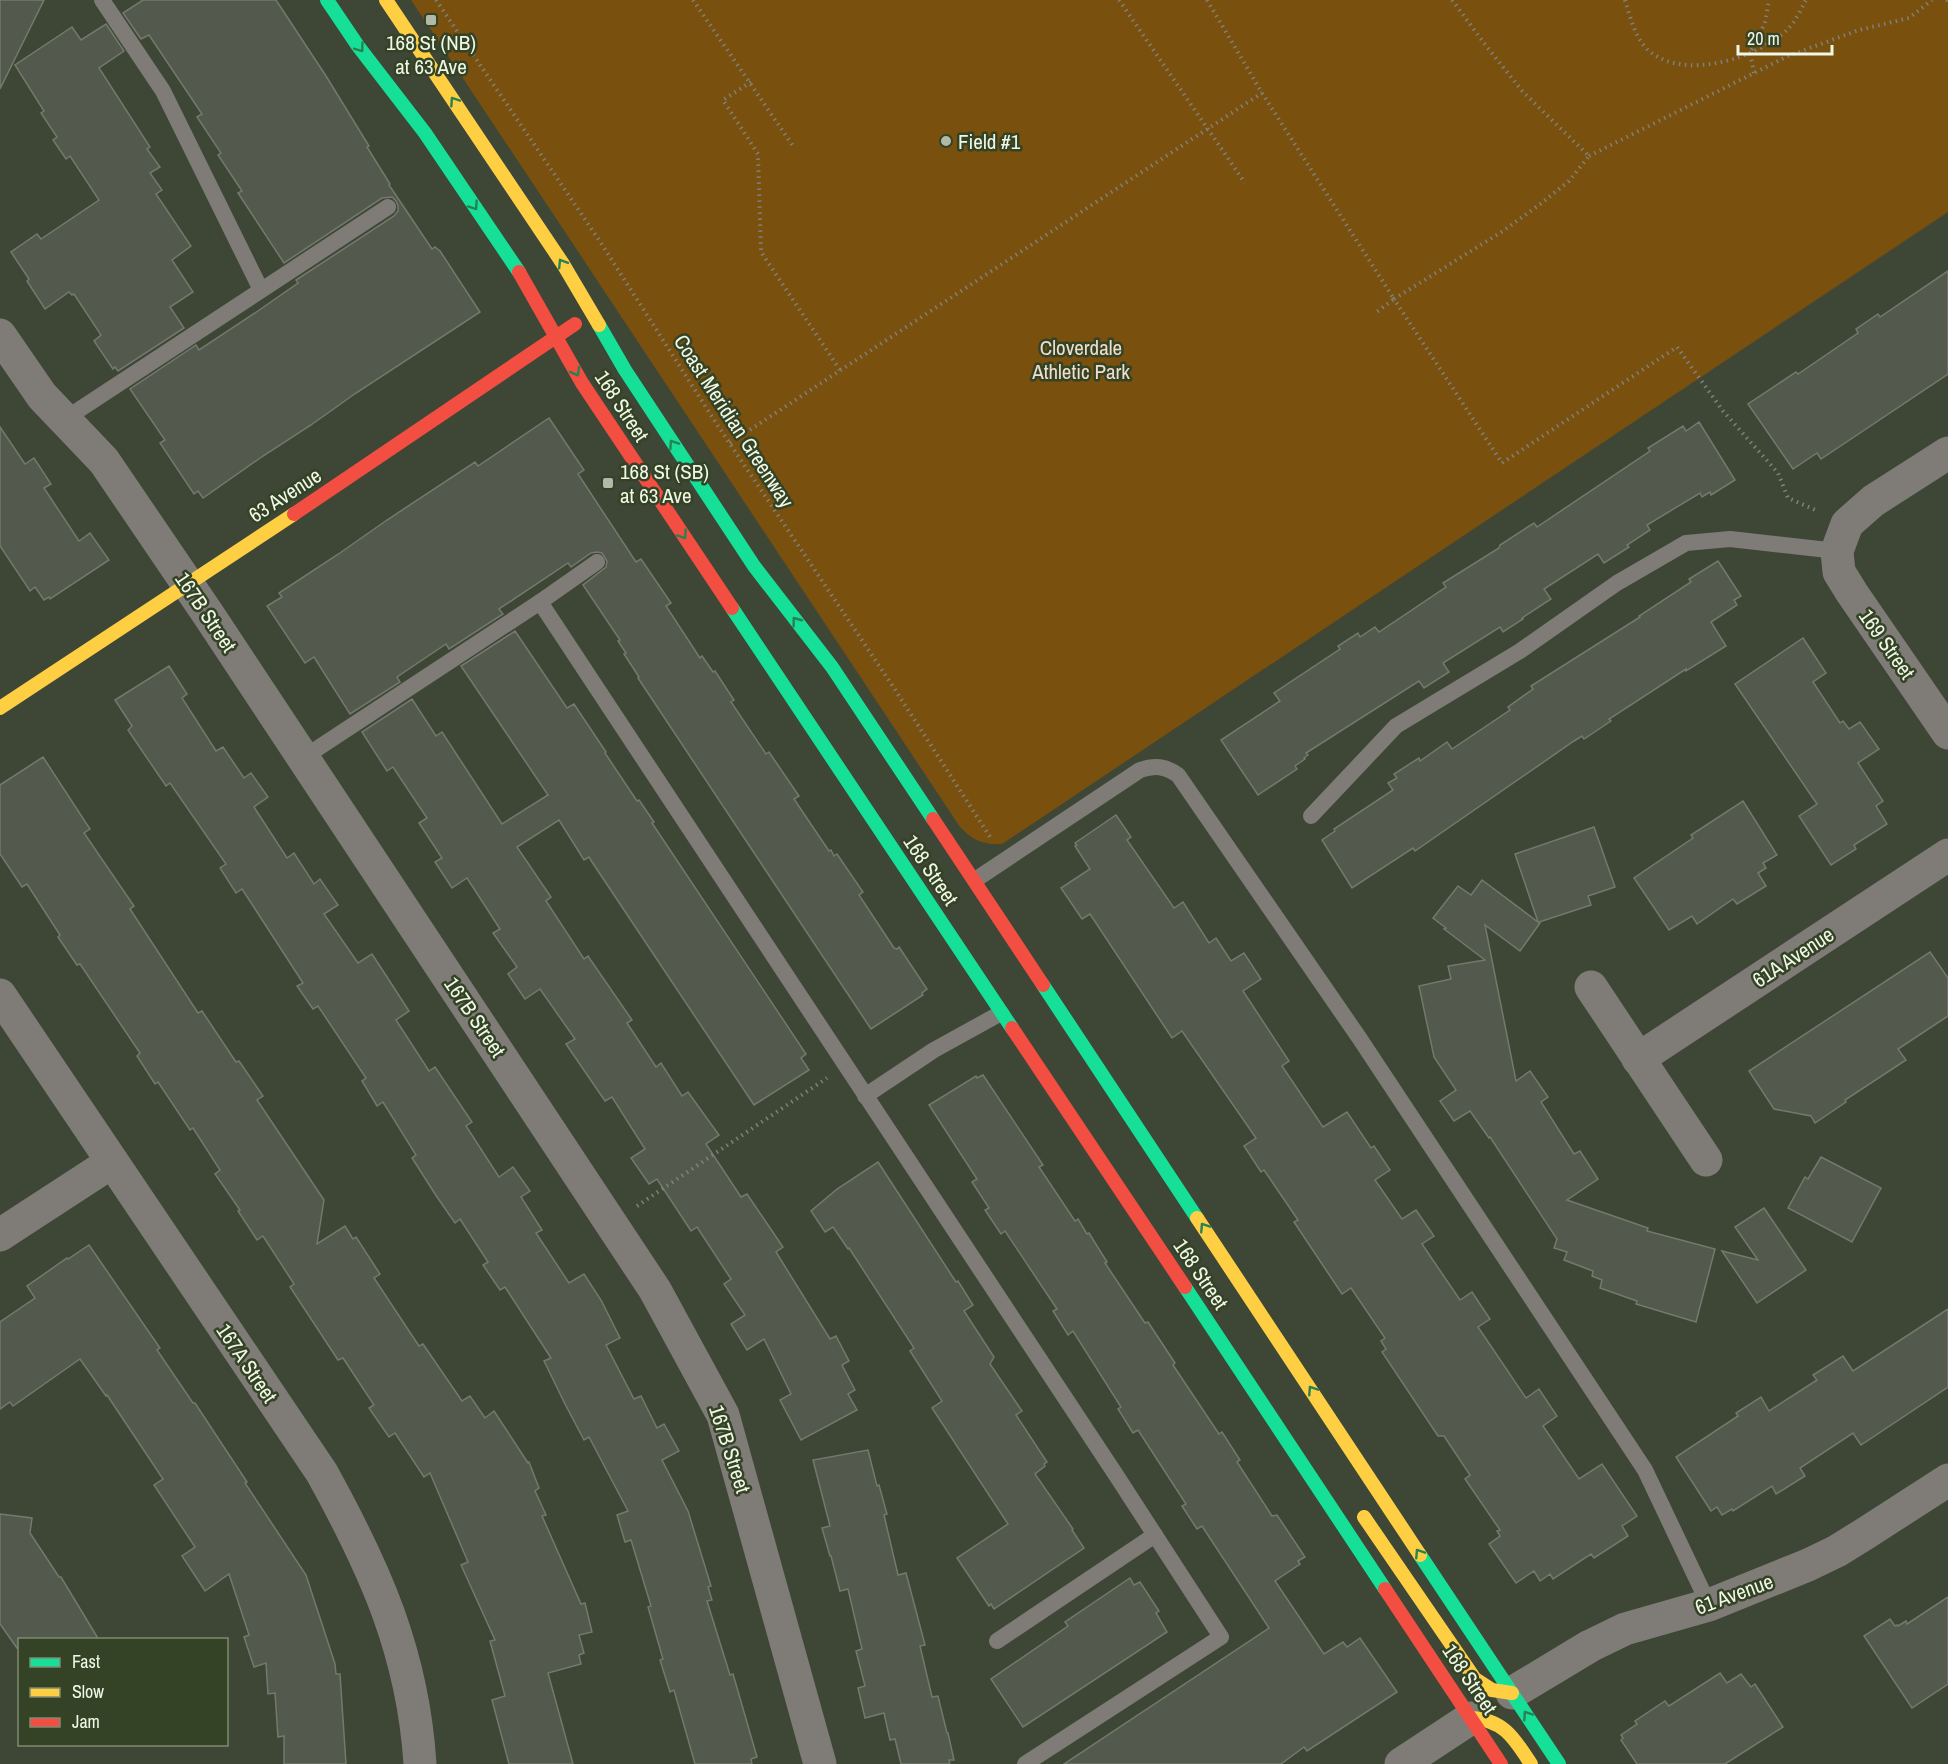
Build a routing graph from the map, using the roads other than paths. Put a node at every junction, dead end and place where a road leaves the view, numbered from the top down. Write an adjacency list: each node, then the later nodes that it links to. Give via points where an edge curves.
1 (102, 0): 5 (lane, via 163,91)
2 (327, 0): 8 (main road, 168 Street, one-way to 8, via 425,133 523,279)
3 (386, 0): 6 (main road, 168 Street, one-way to 3, via 563,264)
4 (388, 207): 5 (lane)
5 (261, 290): 9 (lane)
6 (592, 314): 8 (main road, 63 Avenue); 20 (main road, 168 Street, one-way to 6, via 832,667 754,566 624,370)
7 (0, 335): 9 (street, 167B Street, via 42,396)
8 (556, 337): 13 (main road, 63 Avenue); 23 (main road, 168 Street, one-way to 23, via 582,383)
9 (65, 419): 13 (street, 167B Street, via 104,461)
10 (1948, 453): 11 (street, via 1873,501 1847,524)
11 (1837, 551): 16 (street, 169 Street, via 1839,572); 18 (lane, via 1730,539 1686,543 1396,726)
12 (597, 562): 14 (lane)
13 (187, 584): 15 (main road, 63 Avenue); 17 (street, 167B Street)
14 (540, 602): 17 (lane); 25 (lane)
15 (0, 708)
16 (1948, 733)
17 (303, 758): 39 (street, 167B Street, via 656,1290 723,1415)
18 (1311, 816)
19 (1948, 855): 24 (street, 61A Avenue)
20 (975, 880): 34 (lane, via 1140,770 1161,767 1178,775 1360,1038 1645,1470); 36 (main road, 168 Street, one-way to 20)
21 (1590, 987): 24 (street)
22 (0, 994): 27 (street, 167A Street)
23 (1001, 1013): 25 (lane, via 934,1050); 29 (main road, 168 Street)
24 (1638, 1059): 26 (street)
25 (865, 1096): 33 (lane)
26 (1706, 1160)
27 (112, 1162): 28 (street); 38 (street, 167A Street, via 322,1473 354,1532 395,1626 418,1730)
28 (0, 1234)
29 (1275, 1422): 30 (main road); 37 (main road, 168 Street)
30 (1308, 1449)
31 (1948, 1480): 34 (street, 61 Avenue, via 1837,1551)
32 (1355, 1504): 36 (main road, via 1475,1680 1499,1693)
33 (1155, 1535): 35 (lane); 40 (lane, via 1221,1637)
34 (1709, 1605): 36 (street, 61 Avenue, via 1625,1629)
35 (997, 1641)
36 (1512, 1693): 44 (main road, 168 Street, one-way to 36)
37 (1471, 1718): 41 (street); 42 (main road, 168 Street); 43 (main road, via 1499,1724)
38 (420, 1764)
39 (820, 1764)
40 (1025, 1764)
41 (1401, 1764)
42 (1501, 1764)
43 (1531, 1764)
44 (1559, 1764)

